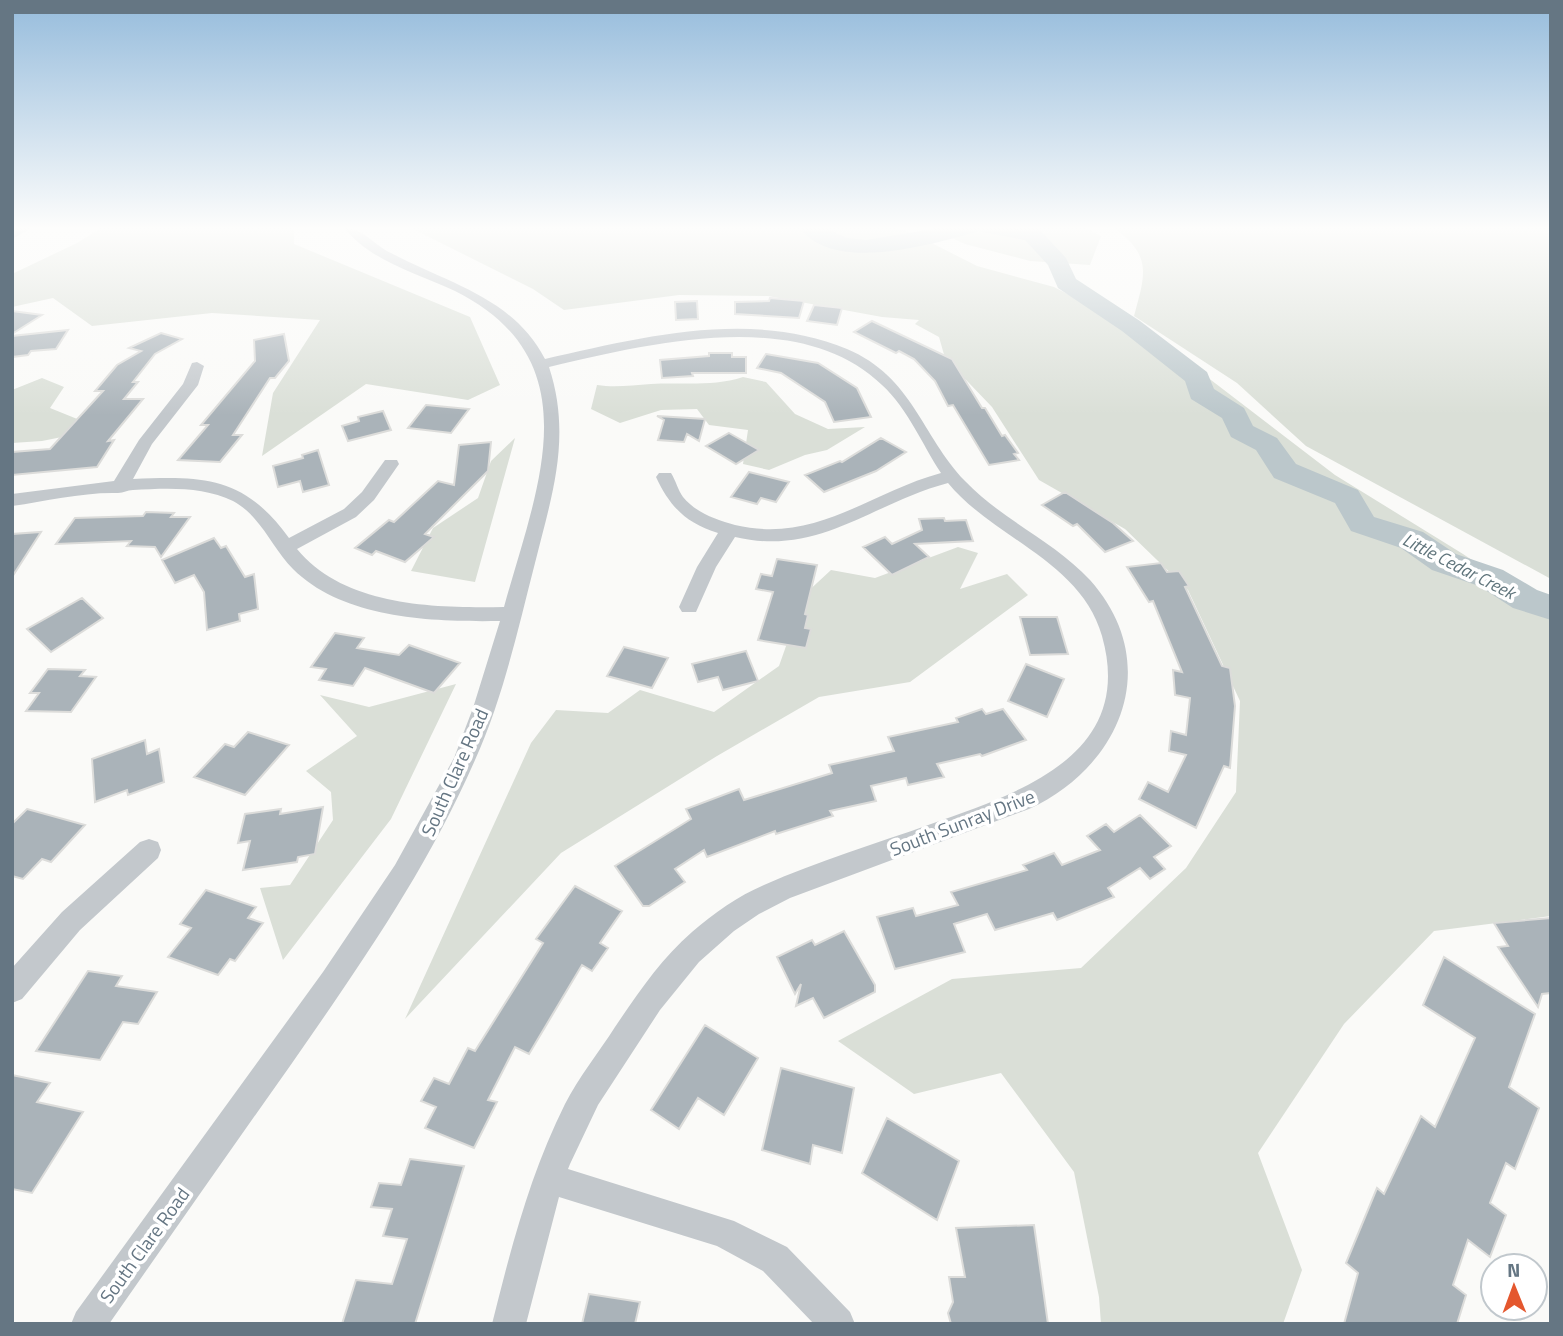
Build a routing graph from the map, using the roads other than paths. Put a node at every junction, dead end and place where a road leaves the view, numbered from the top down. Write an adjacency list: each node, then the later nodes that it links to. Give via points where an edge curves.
1 (462, 290): 2 (street, South Clare Road, via 495,310 520,333)
2 (541, 365): 6 (street, South Sunray Drive, via 635,344 708,335 760,334 814,343 857,360 891,384); 12 (street, South Clare Road, via 553,420 552,459)
3 (197, 366): 7 (street, via 190,385 145,443)
4 (391, 464): 10 (street, via 350,513)
5 (665, 477): 9 (street, via 677,501 691,513)
6 (952, 477): 9 (street, via 911,488 812,531 756,534); 15 (street, South Sunray Drive, via 976,501 1058,559 1097,603 1110,629 1119,676 1106,729 1064,778 1025,802 750,904 704,939 662,980 579,1110)
7 (119, 488): 8 (street); 10 (street, via 164,484 215,488 260,513)
8 (12, 500)
9 (730, 530): 11 (street, via 714,551)
10 (286, 547): 12 (street, via 319,581 385,606)
11 (689, 607)
12 (512, 614): 16 (street, South Clare Road, via 465,758 381,913)
13 (149, 850): 14 (street, via 72,921)
14 (12, 989)
15 (548, 1178): 17 (street, South Sunray Drive); 18 (street, via 733,1238 775,1259)
16 (88, 1324)
17 (509, 1324)
18 (838, 1324)

